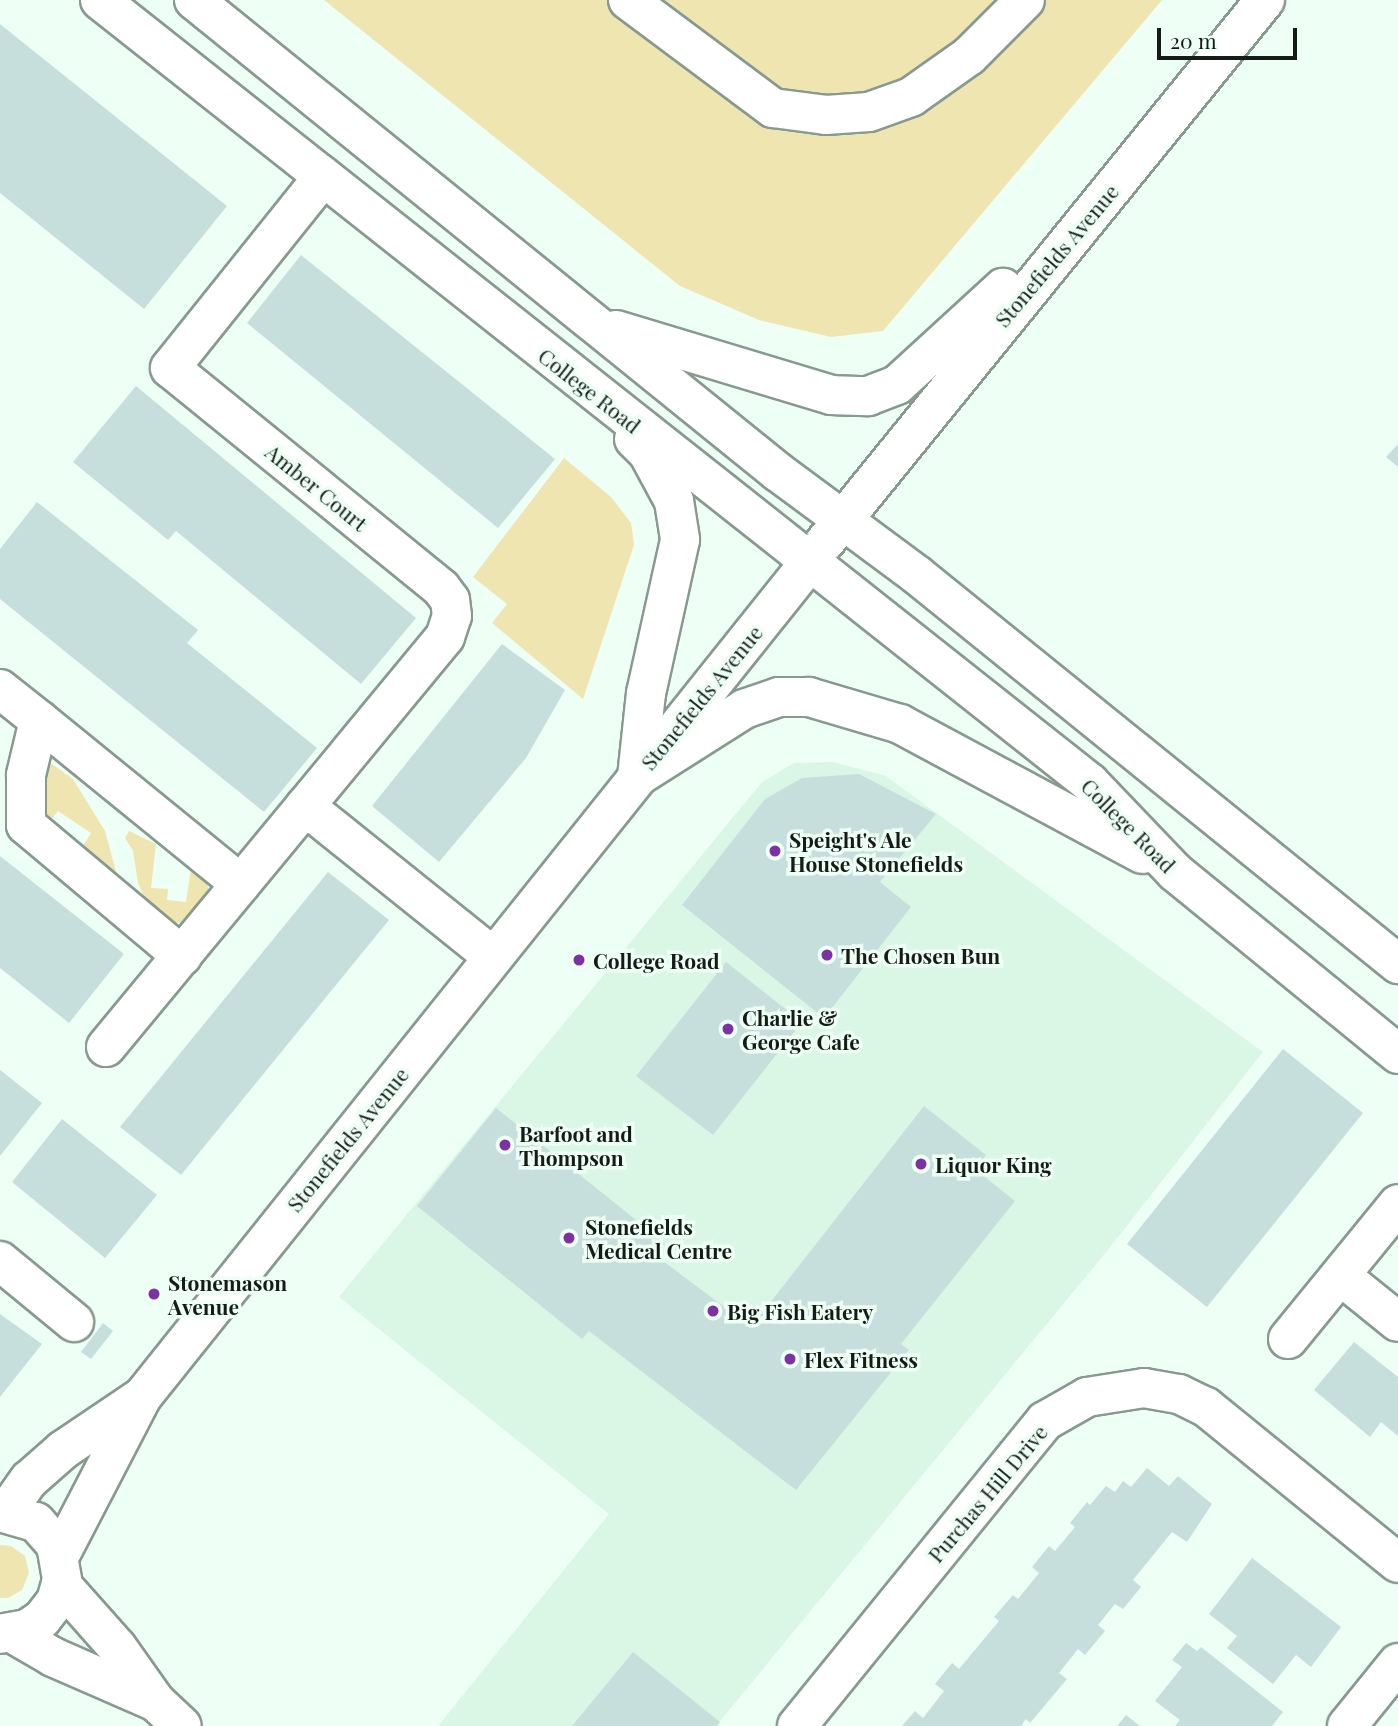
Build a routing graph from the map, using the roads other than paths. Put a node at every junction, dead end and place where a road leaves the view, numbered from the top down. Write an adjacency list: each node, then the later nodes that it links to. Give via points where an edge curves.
1 (100, 0): 6 (street, College Road)
2 (194, 0): 8 (street)
3 (628, 0): 4 (street, via 773,108 826,116 869,112 911,97 969,56)
4 (1026, 0)
5 (1265, 0): 7 (street, Stonefields Avenue)
6 (323, 177): 9 (street, College Road); 15 (street, Amber Court, via 170,368 450,600 446,637)
7 (1119, 180): 8 (street, via 897,385 868,396 822,392); 10 (street, Stonefields Avenue)
8 (597, 324): 10 (street)
9 (573, 376): 11 (street, College Road); 14 (street, via 648,453 674,501 680,540 677,565 646,693)
10 (840, 521): 11 (street, Stonefields Avenue); 20 (street, via 917,575)
11 (809, 563): 14 (street, Stonefields Avenue); 16 (street, College Road, via 1090,783)
12 (0, 689): 13 (street)
13 (39, 720): 17 (street); 18 (street, via 26,775 26,825)
14 (637, 777): 16 (street, via 744,709 779,697 809,697 900,723); 19 (street, Stonefields Avenue)
15 (305, 807): 17 (street, Amber Court); 19 (street)
16 (1175, 872): 22 (street, College Road)
17 (241, 884): 18 (street, Amber Court)
18 (182, 956): 21 (street, Amber Court)
19 (492, 956): 29 (street, Stonefields Avenue)
20 (1398, 964)
21 (106, 1047)
22 (1398, 1054)
23 (1398, 1204): 25 (street)
24 (0, 1261): 26 (street)
25 (1341, 1276): 27 (street); 28 (street)
26 (74, 1322)
27 (1398, 1322)
28 (1288, 1339)
29 (142, 1397): 30 (street, Stonefields Avenue, via 63,1450 29,1480); 32 (street, Stonefields Avenue)
30 (4, 1512): 32 (street, via 36,1522 55,1545)
31 (1398, 1563): 36 (street, Purchas Hill Drive, via 1206,1407 1179,1394 1144,1388 1087,1397 1045,1422)
32 (60, 1570): 33 (street, Stonefields Avenue, via 56,1601 42,1619); 35 (street)
33 (5, 1636): 35 (street)
34 (1398, 1663): 37 (street)
35 (169, 1714)
36 (797, 1726)
37 (1347, 1726)

